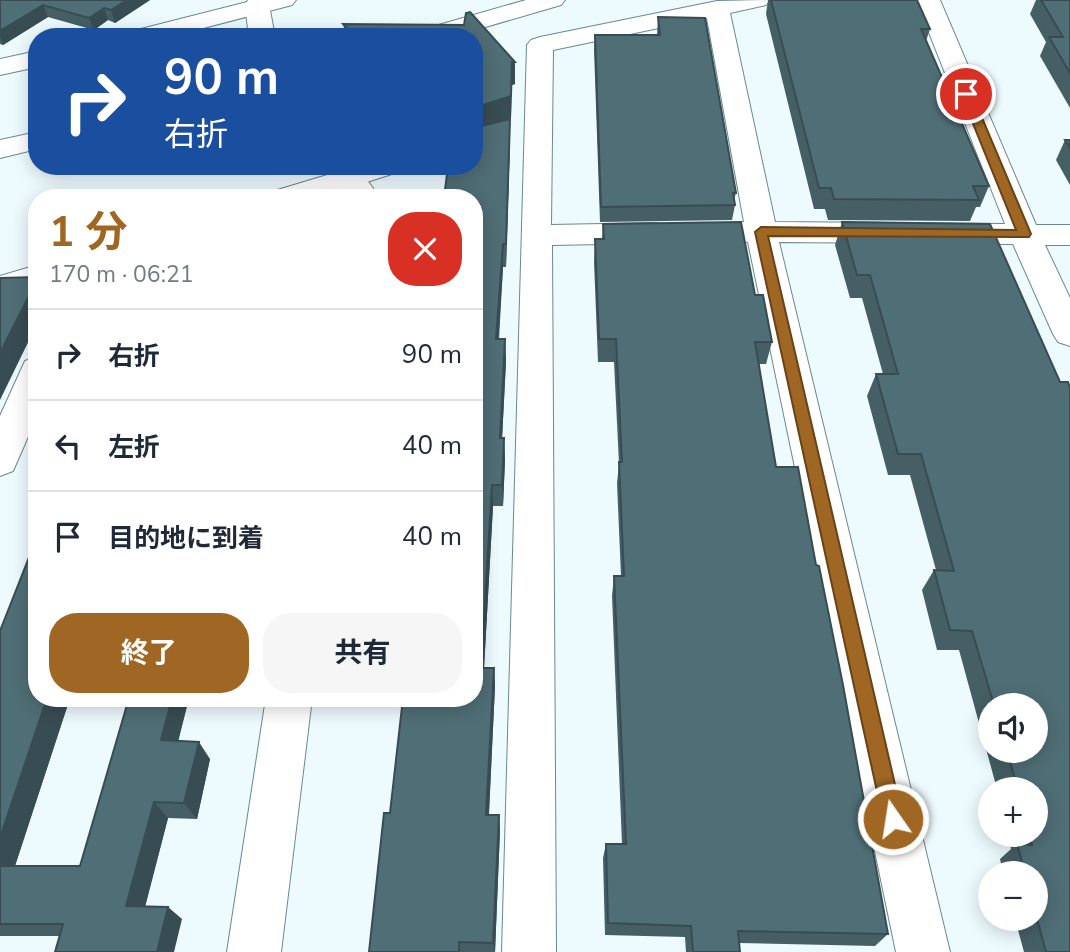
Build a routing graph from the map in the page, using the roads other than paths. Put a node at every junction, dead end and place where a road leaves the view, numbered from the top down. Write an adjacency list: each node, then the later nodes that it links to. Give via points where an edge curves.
1 (284, 0): 5 (street)
2 (553, 0): 9 (street)
3 (758, 0): 6 (street)
4 (928, 0): 18 (street)
5 (258, 3): 7 (street); 8 (street)
6 (717, 8): 16 (street); 17 (street, via 540,45 524,126)
7 (170, 28)
8 (261, 28)
9 (455, 28)
10 (28, 61): 11 (street)
11 (0, 67)
12 (28, 142): 13 (street)
13 (0, 149)
14 (349, 180): 15 (street)
15 (317, 189)
16 (761, 232): 17 (street); 18 (street); 28 (street)
17 (538, 234): 27 (street)
18 (1024, 234): 19 (street); 22 (street)
19 (1070, 235)
20 (28, 278): 21 (street)
21 (0, 287)
22 (1070, 334)
23 (28, 392): 24 (street)
24 (0, 461)
25 (288, 707): 26 (street)
26 (254, 952)
27 (529, 952)
28 (923, 952)

